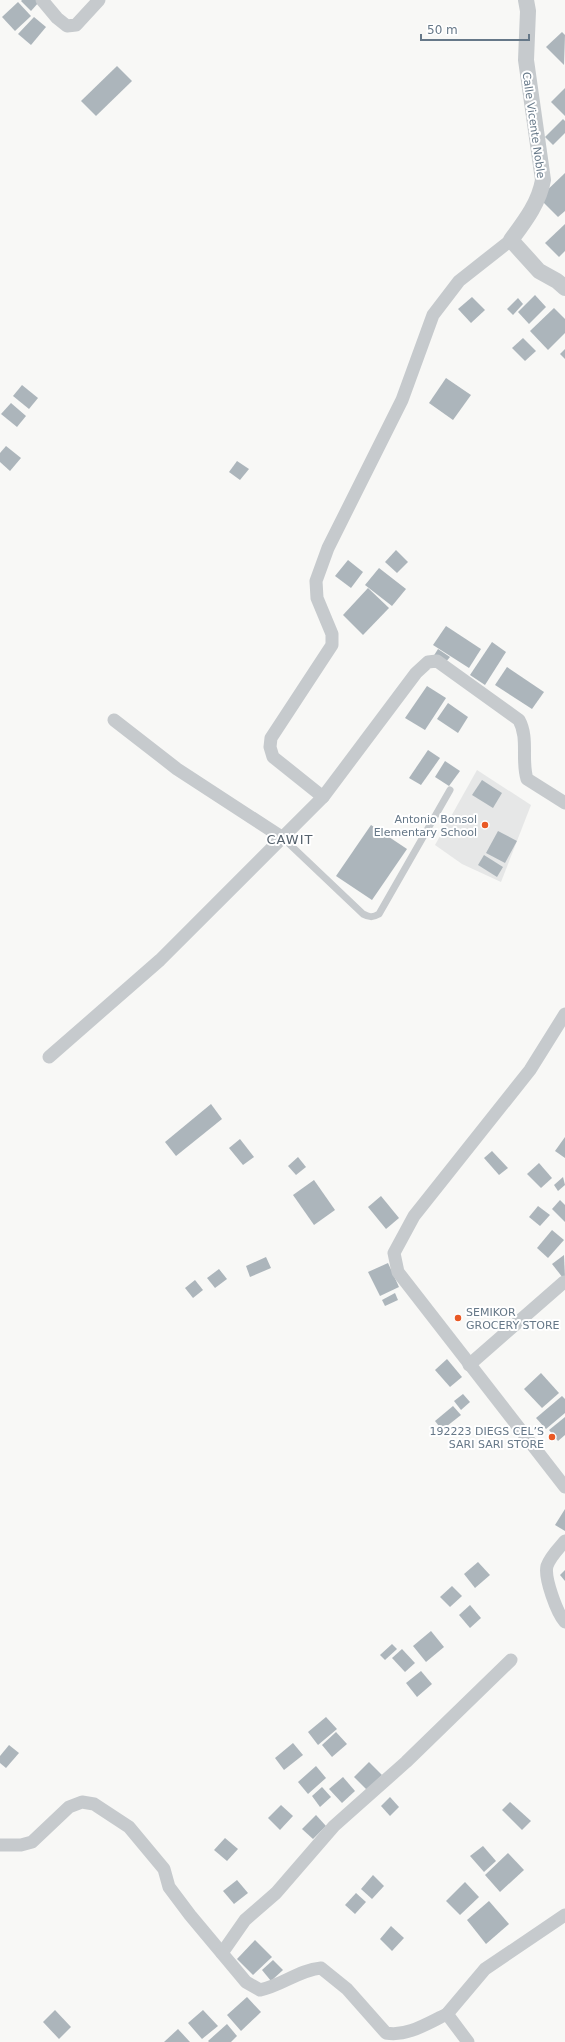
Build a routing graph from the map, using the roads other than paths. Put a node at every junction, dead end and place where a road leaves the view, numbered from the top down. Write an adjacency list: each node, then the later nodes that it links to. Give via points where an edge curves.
1 (42, 0): 2 (street, via 67,26 76,25)
2 (99, 0)
3 (526, 0): 4 (street, Calle Vicente Noble, via 526,60 543,180 536,204)
4 (511, 240): 5 (street, via 539,272); 8 (street, via 459,281 433,315 402,400 328,548 316,581 317,598 332,634 332,645 271,738 270,747 273,757)
5 (565, 288)
6 (114, 720): 10 (street, via 177,769)
7 (450, 790): 10 (lane, via 374,917 363,914)
8 (323, 798): 9 (street, via 416,673 428,662 437,661 518,720 523,729 524,768 527,779); 10 (street)
9 (565, 803)
10 (283, 838): 12 (street, via 160,960)
11 (565, 1014): 14 (street, via 530,1070 414,1216 394,1253 398,1272)
12 (49, 1057)
13 (564, 1282): 14 (street)
14 (469, 1365): 15 (street)
15 (565, 1487)
16 (565, 1541): 17 (street, via 547,1567 550,1588)
17 (565, 1622)
18 (511, 1660): 21 (street, via 406,1762 334,1826 276,1892 245,1920)
19 (0, 1845): 21 (street, via 32,1842 69,1807 82,1802 94,1804 129,1826 164,1869 169,1887)
20 (565, 1915): 22 (street, via 485,1969)
21 (222, 1953): 22 (street, via 246,1982 260,1990 312,1969 321,1968 347,1989 386,2033 404,2034)
22 (447, 2014): 23 (street)
23 (468, 2042)

